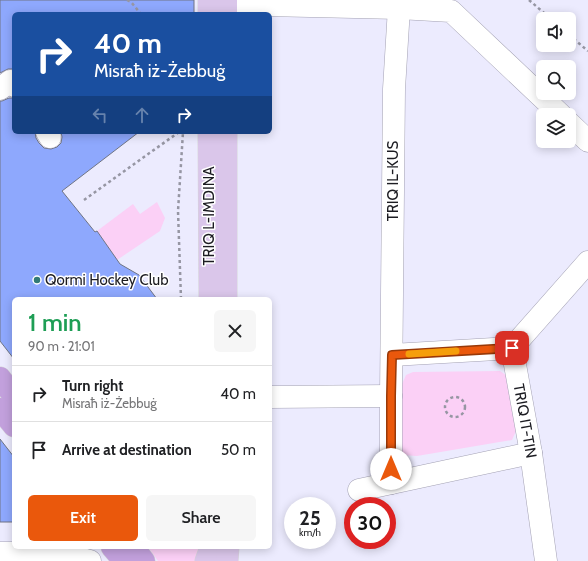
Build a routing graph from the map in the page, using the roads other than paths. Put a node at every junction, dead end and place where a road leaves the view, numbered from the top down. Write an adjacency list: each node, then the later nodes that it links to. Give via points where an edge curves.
1 (219, 6): 2 (street)
2 (399, 8): 5 (street, via 451,12); 14 (street, TRIQ IL-KUS, via 394,89)
3 (12, 84): 4 (street, via 10,81)
4 (0, 89)
5 (554, 108)
6 (576, 130): 9 (street)
7 (209, 134): 11 (main road, TRIQ L-IMDINA)
8 (226, 134): 12 (main road, TRIQ L-IMDINA)
9 (588, 141)
10 (588, 262): 13 (street)
11 (210, 297)
12 (226, 297)
13 (512, 348): 14 (street); 21 (street, TRIQ IT-TIN)
14 (392, 355): 17 (street, TRIQ IL-KUS)
15 (0, 378): 16 (highway)
16 (12, 393)
17 (391, 396): 18 (street); 22 (street, TRIQ IL-KUS)
18 (272, 397)
19 (0, 409): 20 (highway)
20 (12, 424)
21 (531, 454): 22 (street); 34 (street, TRIQ IT-TIN)
22 (391, 483): 23 (street)
23 (358, 490)
24 (114, 549): 30 (highway)
25 (135, 549): 31 (highway)
26 (210, 549): 32 (main road)
27 (228, 549): 33 (main road)
28 (12, 555): 29 (street)
29 (86, 555)
30 (124, 561)
31 (144, 561)
32 (206, 561)
33 (227, 561)
34 (546, 561)

